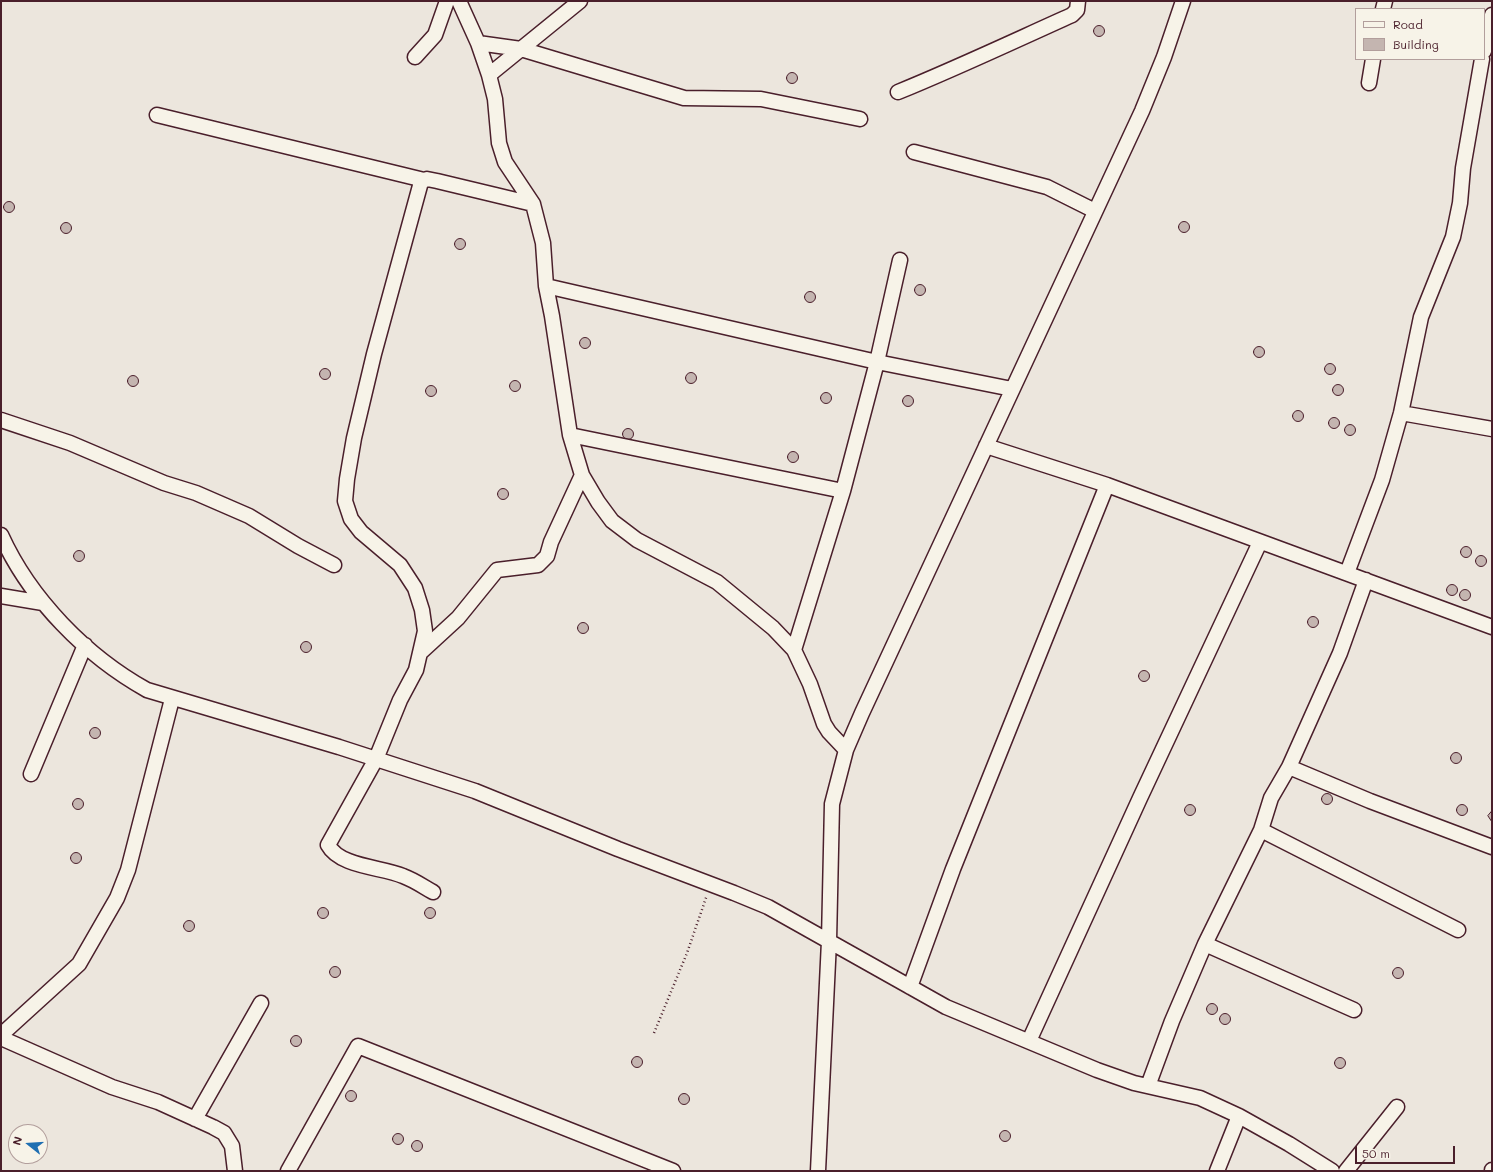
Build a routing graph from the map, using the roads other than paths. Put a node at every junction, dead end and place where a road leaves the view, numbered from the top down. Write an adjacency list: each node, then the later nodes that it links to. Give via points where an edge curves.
1 (447, 1): 10 (street, via 435,35)
2 (459, 1): 7 (street)
3 (580, 1): 9 (street)
4 (1078, 1): 15 (street, via 1077,10 1072,15)
5 (1183, 1): 21 (street, via 1142,111)
6 (1492, 15): 8 (street)
7 (478, 43): 9 (street); 13 (street)
8 (1485, 46)
9 (521, 48): 13 (street); 17 (street, via 684,98 761,99)
10 (415, 57)
11 (1373, 60): 14 (street)
12 (1482, 60): 26 (street, via 1453,237 1421,317)
13 (489, 75): 20 (street, via 495,100 499,143 505,162)
14 (1369, 83)
15 (898, 92)
16 (157, 115): 19 (street)
17 (860, 119)
18 (914, 152): 21 (street, via 1047,187)
19 (424, 180): 20 (street); 44 (street, via 418,187 372,361 354,438 345,501 351,519 361,532 400,565 415,588 425,631)
20 (533, 204): 23 (street, via 543,243)
21 (1096, 211): 25 (street)
22 (900, 260): 24 (street)
23 (546, 286): 24 (street); 29 (street)
24 (877, 362): 25 (street); 33 (street)
25 (1012, 389): 30 (street)
26 (1401, 413): 28 (street); 37 (street, via 1382,480)
27 (1, 420): 36 (street, via 70,443 249,516)
28 (1492, 429)
29 (570, 435): 31 (street); 33 (street)
30 (986, 446): 32 (street); 46 (street)
31 (582, 475): 43 (street, via 612,521 637,540 717,582 773,628); 44 (street, via 547,556 538,565 497,570 458,618)
32 (1107, 485): 35 (street); 56 (street, via 952,869)
33 (843, 491): 43 (street)
34 (1, 535): 40 (street)
35 (1260, 542): 37 (street); 61 (street)
36 (334, 565)
37 (1347, 573): 38 (street)
38 (1366, 580): 41 (street); 48 (street, via 1340,653)
39 (1, 596): 40 (street)
40 (43, 603): 42 (street)
41 (1492, 627)
42 (86, 645): 45 (street, via 128,679 147,690); 49 (street)
43 (794, 650): 46 (street, via 810,684 824,724)
44 (421, 652): 47 (street, via 416,670 400,700)
45 (172, 699): 47 (street); 59 (street, via 128,870 117,898 79,964)
46 (846, 750): 54 (street, via 832,804)
47 (376, 759): 52 (street, via 328,845 345,860 403,876); 54 (street, via 475,791 768,907)
48 (1289, 767): 50 (street, via 1271,798); 51 (street)
49 (31, 774)
50 (1261, 830): 53 (street); 55 (street)
51 (1492, 847)
52 (433, 892)
53 (1458, 930)
54 (829, 941): 56 (street); 69 (street)
55 (1205, 944): 58 (street); 62 (street)
56 (910, 988): 61 (street, via 946,1007)
57 (261, 1003): 65 (street)
58 (1354, 1010)
59 (1, 1035)
60 (1, 1038): 65 (street, via 112,1087 158,1102)
61 (1029, 1041): 62 (street, via 1097,1070)
62 (1148, 1086): 64 (street, via 1200,1098)
63 (1397, 1107): 72 (street)
64 (1239, 1116): 70 (street); 71 (street)
65 (195, 1119): 66 (street, via 224,1133 232,1146)
66 (235, 1171)
67 (288, 1171): 68 (street, via 358,1046)
68 (673, 1171)
69 (818, 1171)
70 (1217, 1171)
71 (1332, 1171)
72 (1346, 1171)

